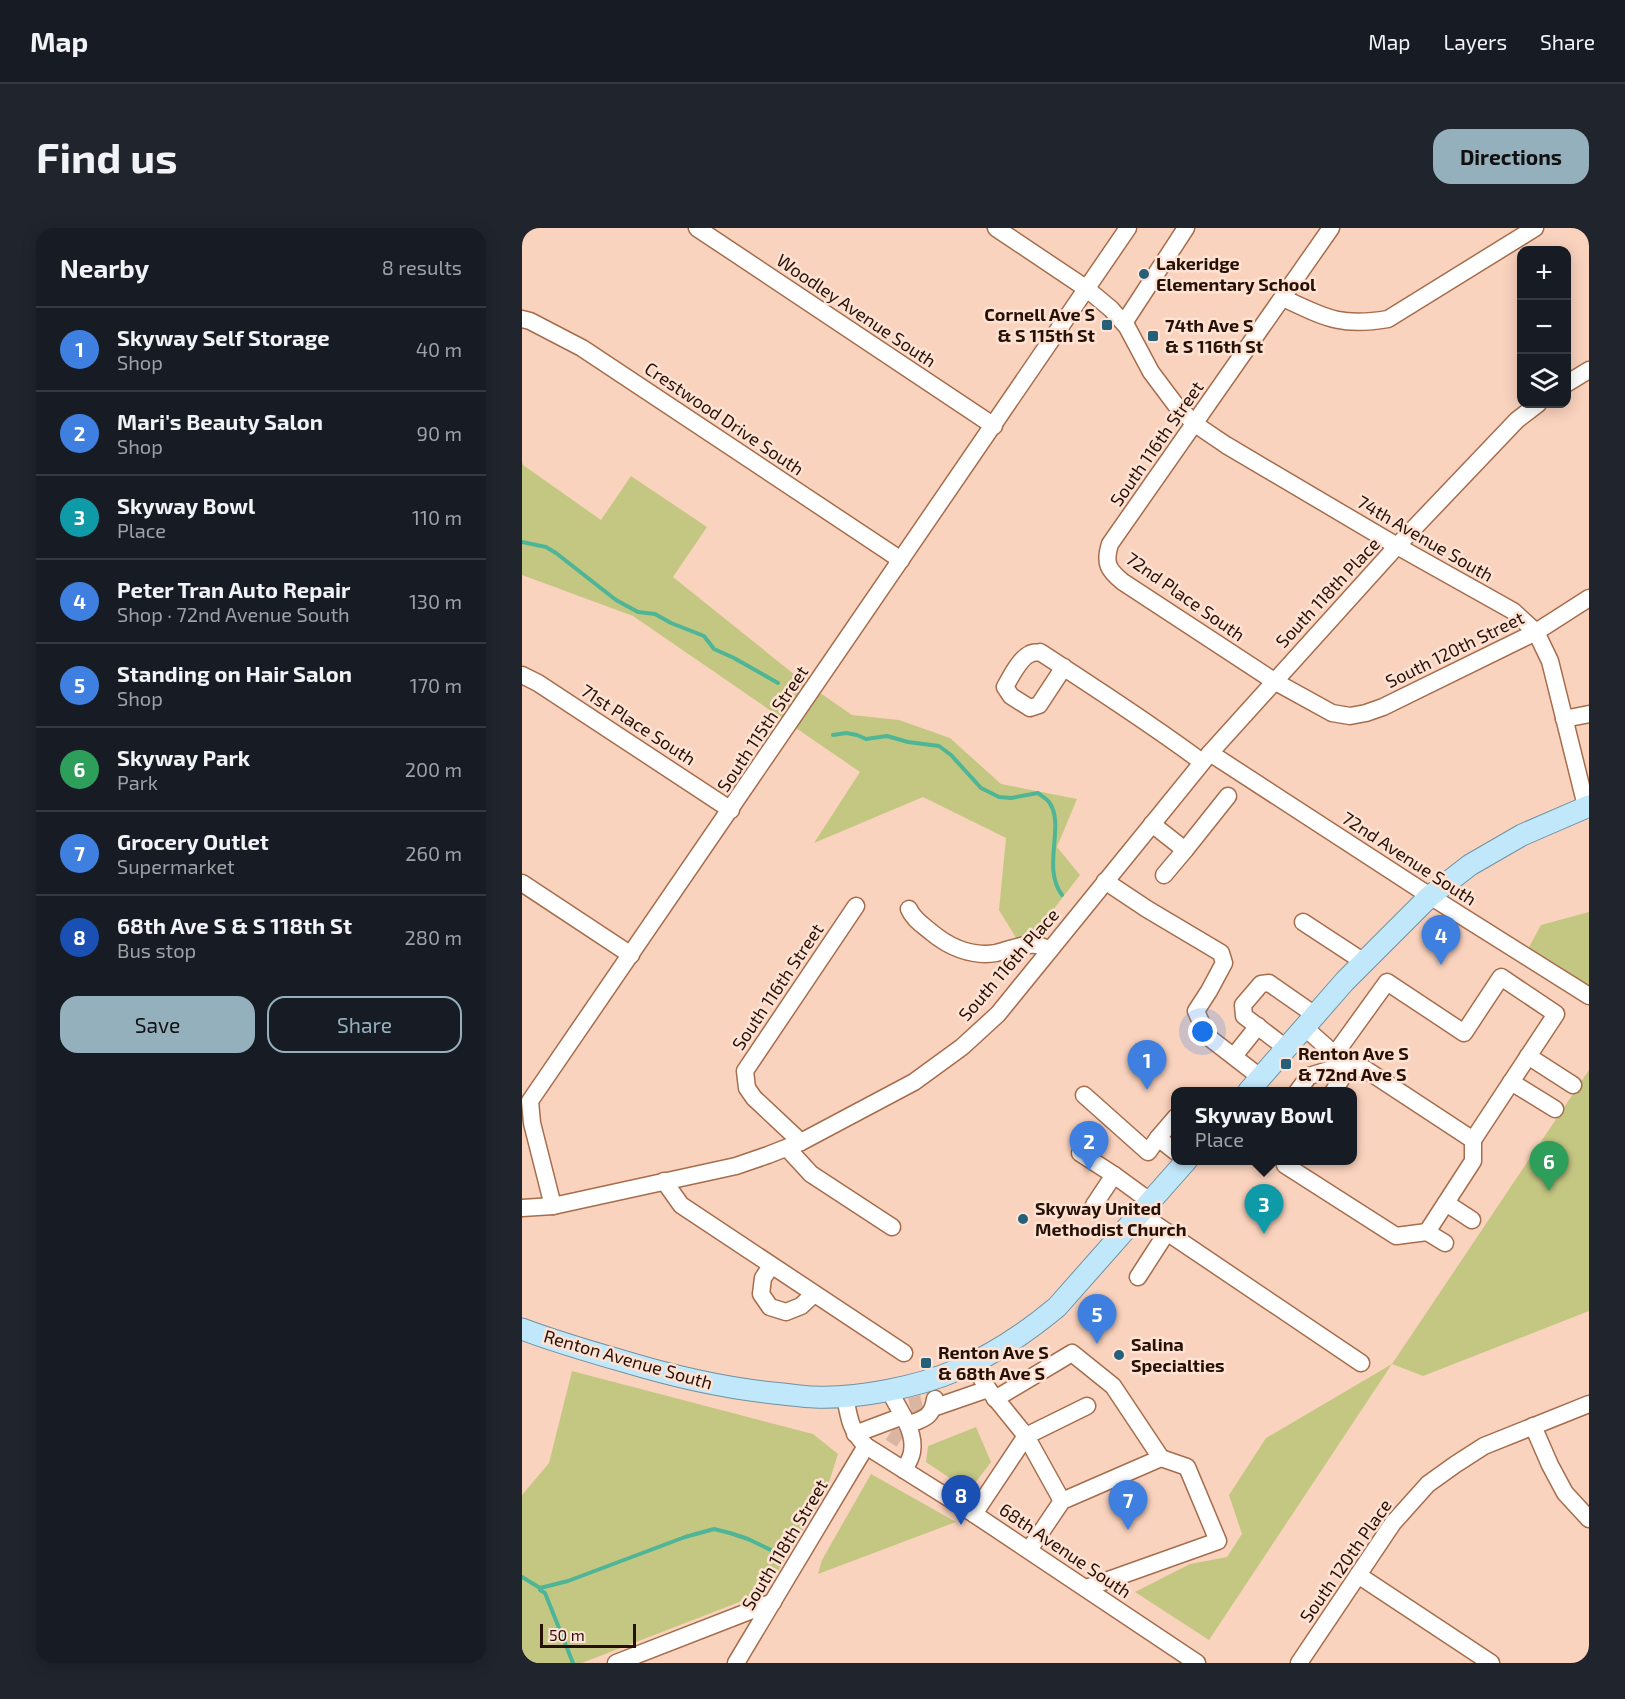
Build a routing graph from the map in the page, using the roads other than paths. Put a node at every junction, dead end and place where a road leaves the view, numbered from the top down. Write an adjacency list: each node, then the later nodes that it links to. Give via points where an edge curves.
1 (697, 228): 15 (street, Woodley Avenue South)
2 (996, 228): 7 (street, 74th Avenue South)
3 (1128, 228): 7 (street, South 115th Street)
4 (1331, 228): 8 (street, South 116th Street)
5 (1535, 228): 8 (street, via 1388,319 1347,323 1324,318)
6 (1181, 230): 10 (street)
7 (1087, 289): 10 (street, 74th Avenue South); 15 (street, South 115th Street)
8 (1283, 298): 14 (street, South 116th Street)
9 (522, 319): 17 (street, Crestwood Drive South, via 582,348)
10 (1124, 323): 14 (street, 74th Avenue South, via 1151,372)
11 (1589, 370): 12 (street)
12 (1571, 381)
13 (1533, 408): 16 (street, South 118th Place)
14 (1195, 424): 16 (street, 74th Avenue South); 18 (street, South 116th Street, via 1110,544 1106,556)
15 (994, 426): 17 (street, South 115th Street)
16 (1397, 546): 20 (street, 74th Avenue South, via 1513,611); 23 (street, South 118th Place)
17 (901, 560): 30 (street, South 115th Street)
18 (1109, 568): 23 (street, 72nd Place South, via 1123,582)
19 (1589, 598): 20 (street, South 120th Street)
20 (1536, 632): 24 (street, South 120th Street, via 1383,707 1350,716); 26 (street, 74th Avenue South, via 1550,661)
21 (1064, 667): 27 (street, 72nd Avenue South)
22 (522, 675): 30 (street, 71st Place South)
23 (1274, 681): 24 (street, 72nd Place South); 27 (street, South 116th Place)
24 (1332, 713)
25 (1589, 714): 26 (street)
26 (1564, 719): 29 (street, 74th Avenue South)
27 (1206, 758): 31 (street, South 116th Place); 36 (street, 72nd Avenue South)
28 (1228, 796): 32 (street)
29 (1588, 806): 36 (main road, via 1522,835 1470,865)
30 (731, 810): 41 (street, South 115th Street)
31 (1152, 824): 32 (street); 34 (street, South 116th Place)
32 (1185, 850): 33 (street)
33 (1164, 875)
34 (1106, 881): 40 (street, South 116th Place); 47 (street, via 1221,953 1224,963 1196,1011 1207,1036)
35 (522, 883): 41 (street)
36 (1430, 896): 42 (main road); 43 (street, 72nd Avenue South)
37 (856, 906): 61 (street, South 116th Street, via 745,1071 747,1088)
38 (909, 909): 40 (street, via 936,936 956,948 993,953 1036,945)
39 (1303, 922): 42 (street)
40 (1050, 950): 61 (street, South 116th Place, via 998,1014 963,1047 914,1082)
41 (631, 955): 56 (street, South 115th Street)
42 (1364, 962): 44 (main road)
43 (1589, 996)
44 (1310, 1021): 45 (street, via 1269,983 1261,984 1243,1005 1244,1016); 46 (main road); 49 (street)
45 (1258, 1026): 46 (street); 47 (street)
46 (1286, 1048): 51 (main road)
47 (1234, 1056): 51 (street)
48 (1528, 1056): 49 (street, via 1556,1014 1501,977 1464,1034 1387,982); 50 (street); 52 (street)
49 (1341, 1060): 53 (street, via 1332,1069 1309,1076); 54 (street); 60 (street, via 1365,1069)
50 (1511, 1082): 57 (street); 60 (street)
51 (1254, 1084)
52 (1573, 1085)
53 (1301, 1087)
54 (1334, 1087)
55 (1084, 1095): 59 (street, via 1148,1152)
56 (526, 1098): 70 (street, South 115th Street)
57 (1554, 1109)
58 (1171, 1123): 59 (street)
59 (1158, 1138): 62 (street)
60 (1473, 1140): 68 (street, via 1473,1161)
61 (794, 1145): 67 (street, South 116th Place, via 736,1166); 74 (street, via 812,1174)
62 (1171, 1148)
63 (1080, 1153): 66 (street)
64 (1183, 1165): 72 (main road, Renton Avenue South)
65 (1289, 1165): 76 (street, via 1396,1236)
66 (1114, 1175): 69 (street); 72 (street)
67 (664, 1181): 70 (street, South 116th Place); 78 (street, via 681,1205)
68 (1446, 1203): 73 (street); 76 (street)
69 (1094, 1205)
70 (553, 1206): 71 (street, South 116th Place)
71 (522, 1208)
72 (1145, 1208): 75 (street); 83 (main road, Renton Avenue South, via 1058,1307 1035,1326)
73 (1472, 1220)
74 (892, 1227)
75 (1167, 1232): 79 (street); 84 (street)
76 (1427, 1232): 77 (street)
77 (1445, 1243)
78 (771, 1266): 80 (street); 80 (street, via 763,1278 761,1294 770,1307 786,1312 801,1306)
79 (1137, 1276)
80 (814, 1293): 82 (street)
81 (522, 1329): 86 (main road, Renton Avenue South, via 678,1377 745,1390)
82 (904, 1353)
83 (972, 1363): 85 (street); 89 (main road, Renton Avenue South)
84 (1361, 1363)
85 (992, 1394): 89 (street); 91 (street); 93 (street, via 1072,1353 1113,1386)
86 (846, 1396): 89 (main road, Renton Avenue South); 92 (street, via 849,1420)
87 (1589, 1404): 90 (street, South 120th Place)
88 (1086, 1406): 91 (street)
89 (908, 1414): 92 (street); 94 (street, via 912,1454)
90 (1533, 1426): 97 (street, via 1565,1492); 99 (street, South 120th Place, via 1484,1446 1428,1485 1393,1523)
91 (1026, 1436): 95 (street); 96 (street)
92 (861, 1440): 94 (street, 68th Avenue South); 101 (street, South 118th Street)
93 (1161, 1458): 95 (street); 100 (street, via 1187,1467 1218,1541)
94 (904, 1470): 96 (street, 68th Avenue South)
95 (1062, 1501): 98 (street)
96 (974, 1514): 98 (street, 68th Avenue South)
97 (1589, 1519)
98 (1029, 1550): 100 (street, 68th Avenue South)
99 (1358, 1575): 105 (street, South 120th Place); 106 (street)
100 (1086, 1588): 104 (street, 68th Avenue South)
101 (773, 1602): 102 (street); 103 (street, South 118th Street)
102 (616, 1663)
103 (736, 1663)
104 (1196, 1663)
105 (1299, 1663)
106 (1491, 1663)

